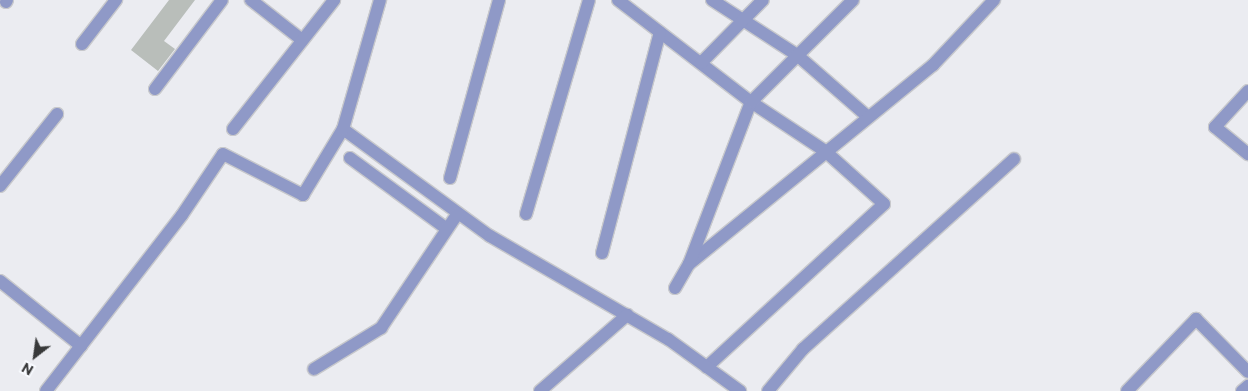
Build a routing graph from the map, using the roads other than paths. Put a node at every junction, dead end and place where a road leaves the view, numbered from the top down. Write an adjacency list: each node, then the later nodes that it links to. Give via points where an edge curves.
1 (116, 0): 16 (street)
2 (222, 0): 19 (street)
3 (251, 0): 15 (street)
4 (334, 0): 15 (street)
5 (380, 0): 25 (street)
6 (498, 0): 30 (street)
7 (589, 0): 33 (street)
8 (618, 0): 14 (street)
9 (712, 0): 13 (street)
10 (763, 0): 13 (street)
11 (853, 0): 17 (street)
12 (994, 0): 23 (street, via 933,65)
13 (742, 22): 17 (street); 18 (street)
14 (660, 32): 18 (street); 35 (street)
15 (302, 40): 24 (street)
16 (82, 44)
17 (797, 55): 21 (street); 23 (street)
18 (701, 63): 21 (street)
19 (156, 89)
20 (1248, 91): 27 (street, via 1214,127)
21 (752, 102): 26 (street); 36 (street)
22 (57, 114): 31 (street)
23 (868, 117): 26 (street)
24 (233, 129)
25 (342, 129): 32 (street); 40 (street, via 303,195 223,154 182,215)
26 (825, 151): 36 (street); 41 (street, via 884,204)
27 (1248, 154)
28 (350, 158): 34 (street)
29 (1014, 159): 48 (street, via 804,348)
30 (450, 178)
31 (0, 186)
32 (458, 213): 34 (street); 39 (street, via 490,236)
33 (526, 214)
34 (448, 229): 42 (street, via 381,328)
35 (602, 253)
36 (689, 264): 38 (street)
37 (0, 281): 40 (street)
38 (676, 288)
39 (627, 315): 41 (street); 46 (street)
40 (81, 346): 45 (street)
41 (707, 367): 47 (street)
42 (314, 369)
43 (1248, 372): 49 (street, via 1196,319)
44 (1248, 386): 50 (street)
45 (46, 391)
46 (540, 391)
47 (740, 391)
48 (768, 391)
49 (1127, 391)
50 (1242, 391)

